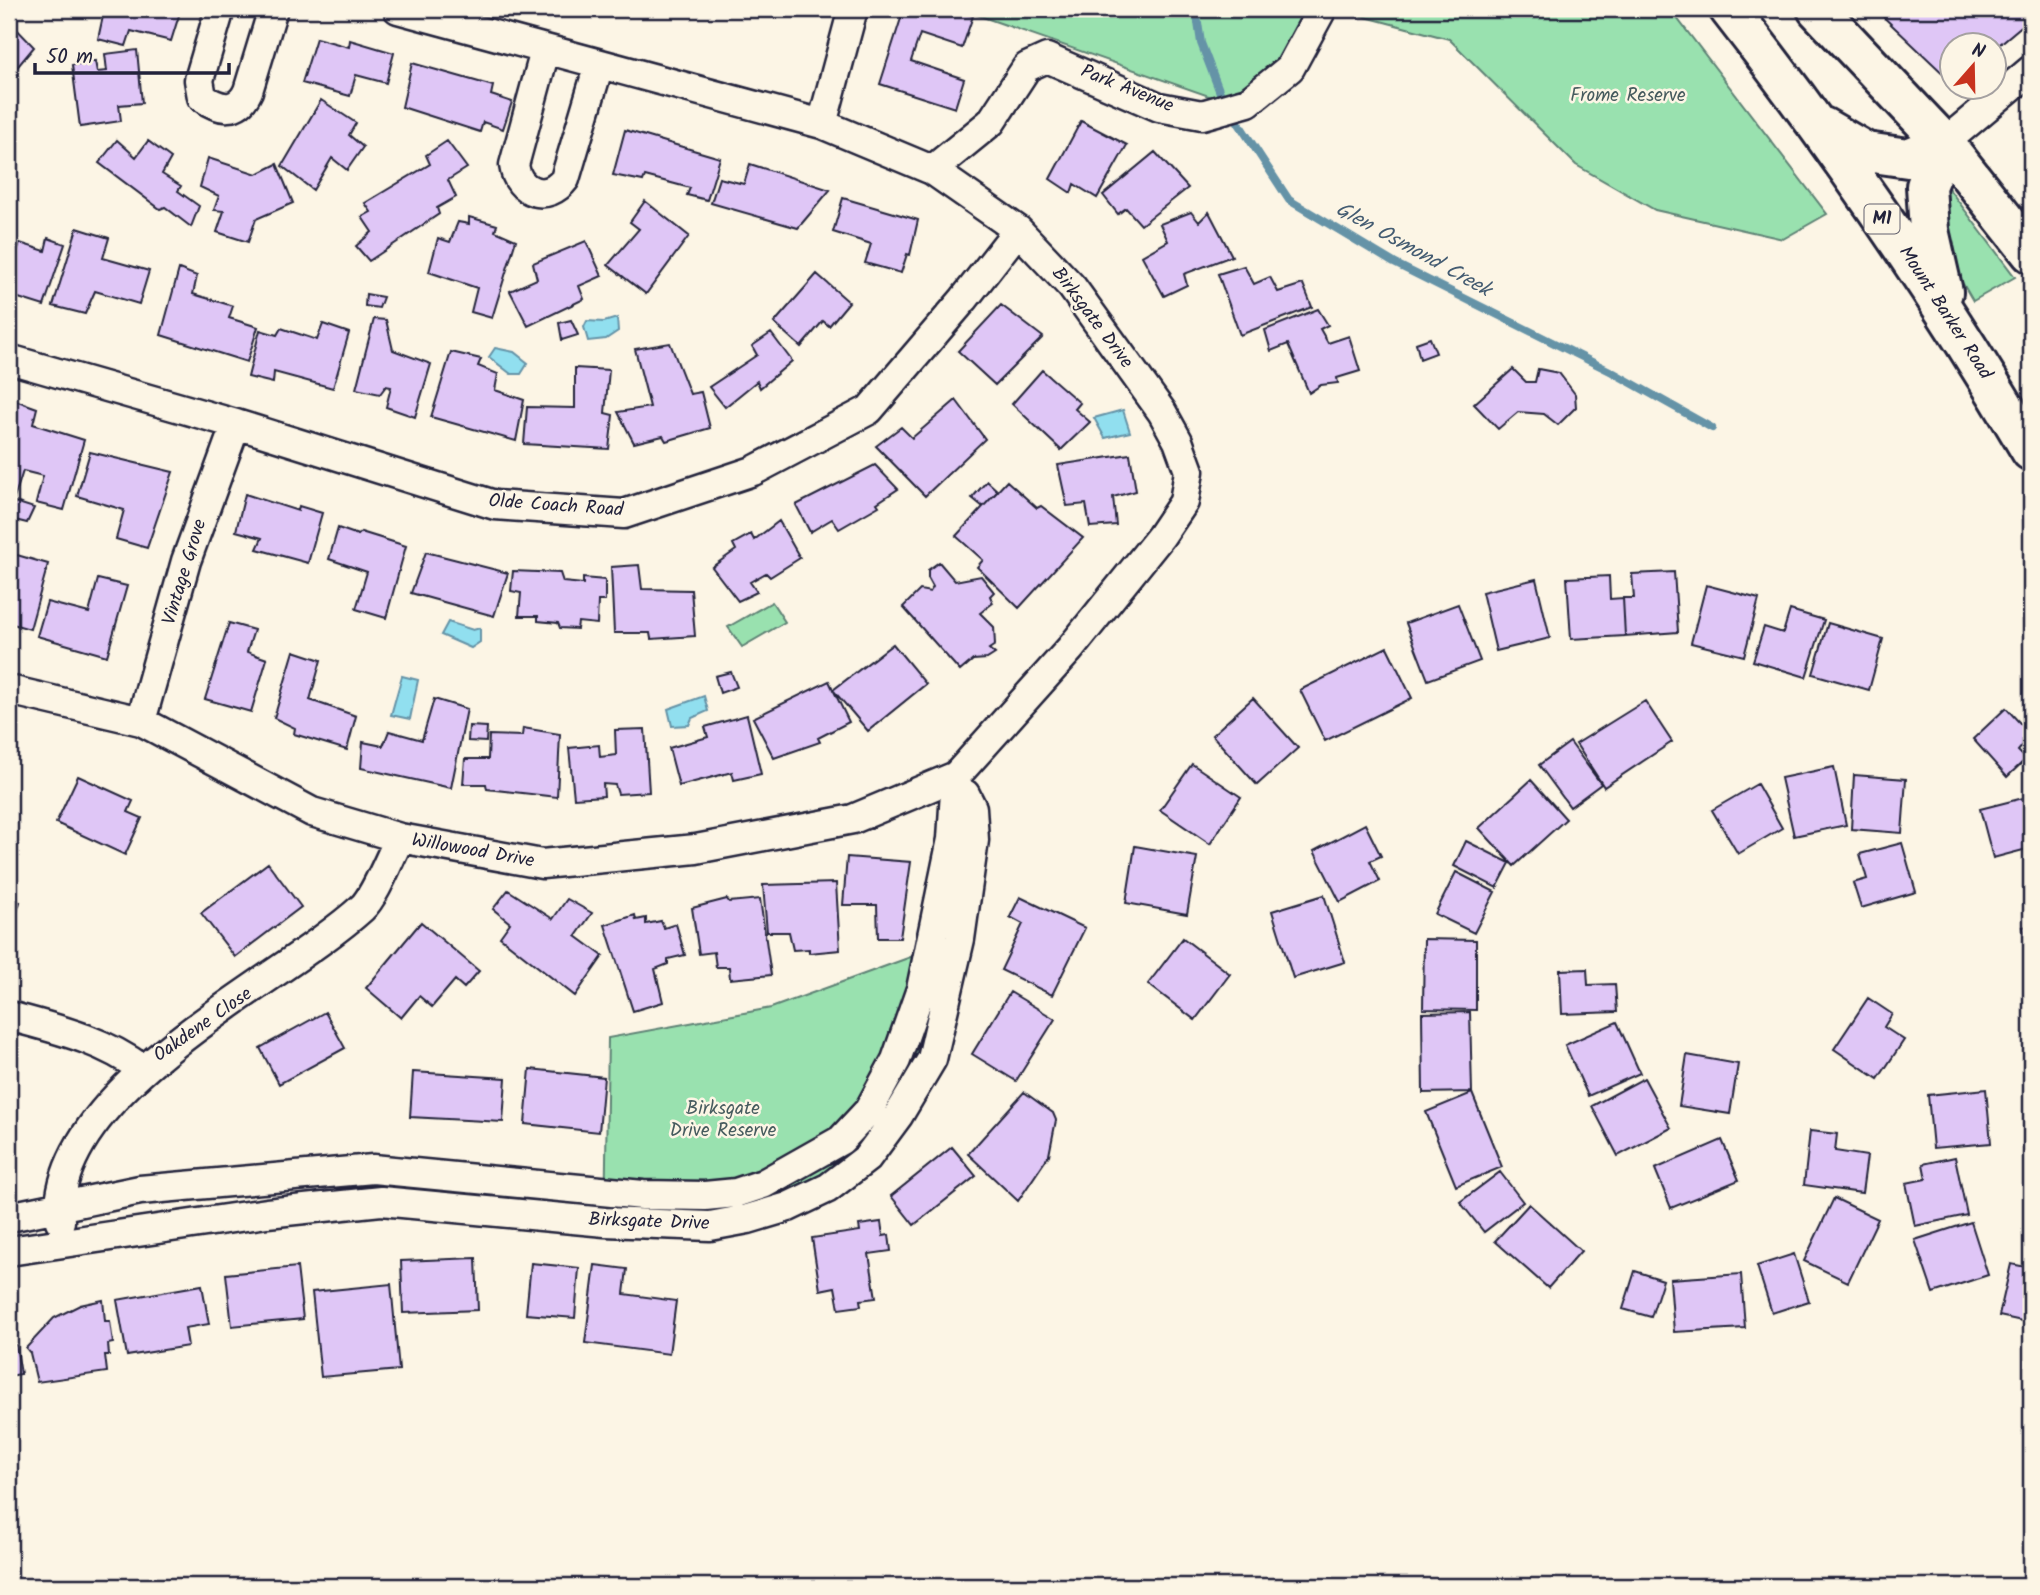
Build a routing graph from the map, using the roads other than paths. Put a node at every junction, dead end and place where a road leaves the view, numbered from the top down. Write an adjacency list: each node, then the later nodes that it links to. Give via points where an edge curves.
1 (220, 9): 2 (street, via 199,80 202,97 230,109 243,102 248,91)
2 (272, 9)
3 (398, 9): 8 (street, Birksgate Drive)
4 (853, 9): 11 (street)
5 (1322, 9): 14 (street, Park Avenue, via 1290,68 1248,102 1202,115 1160,107 1047,58 1027,67 991,122)
6 (1729, 9): 12 (highway, Mount Barker Road / M1)
7 (1817, 9): 13 (highway)
8 (545, 51): 9 (street, Birksgate Drive); 9 (street, via 514,165 519,182 534,192 552,191 565,179)
9 (599, 65): 11 (street, Birksgate Drive)
10 (2031, 70): 13 (street)
11 (822, 124): 14 (street, Birksgate Drive)
12 (1816, 124): 13 (highway, via 1866,152 1908,158); 17 (highway, Mount Barker Road / M1)
13 (1944, 143): 16 (highway); 17 (highway, via 1926,186 1929,230)
14 (932, 170): 15 (street, Birksgate Drive)
15 (1018, 230): 19 (street, Olde Coach Road, via 869,410 753,471 624,514 495,505); 23 (street, Birksgate Drive, via 1072,287 1162,412 1189,471 1184,502 1161,536 1070,649)
16 (2031, 253)
17 (1949, 315): 20 (highway, Mount Barker Road / M1)
18 (9, 359): 19 (street, Olde Coach Road)
19 (236, 424): 22 (street, Vintage Grove, via 186,561)
20 (2031, 451)
21 (9, 690): 22 (street, Willowood Drive)
22 (141, 722): 24 (street, Willowood Drive, via 312,812)
23 (956, 776): 24 (street, Willowood Drive, via 853,819 696,849 542,864); 27 (street, Birksgate Drive, via 945,878 922,989 896,1060 869,1110 841,1140 762,1184 705,1196 643,1195 373,1169 140,1190); 29 (street, Birksgate Drive, via 972,808 974,841 958,950 932,1059 867,1158 828,1188 775,1211 709,1226 605,1222 381,1201 267,1213)
24 (400, 838): 26 (street, Oakdene Close, via 365,906)
25 (9, 1016): 26 (street, via 90,1039)
26 (142, 1069): 27 (street, Oakdene Close, via 102,1113 72,1160)
27 (58, 1206): 28 (street, Birksgate Drive); 29 (street, Oakdene Close)
28 (9, 1217)
29 (61, 1245): 30 (street, Birksgate Drive)
30 (9, 1251)

